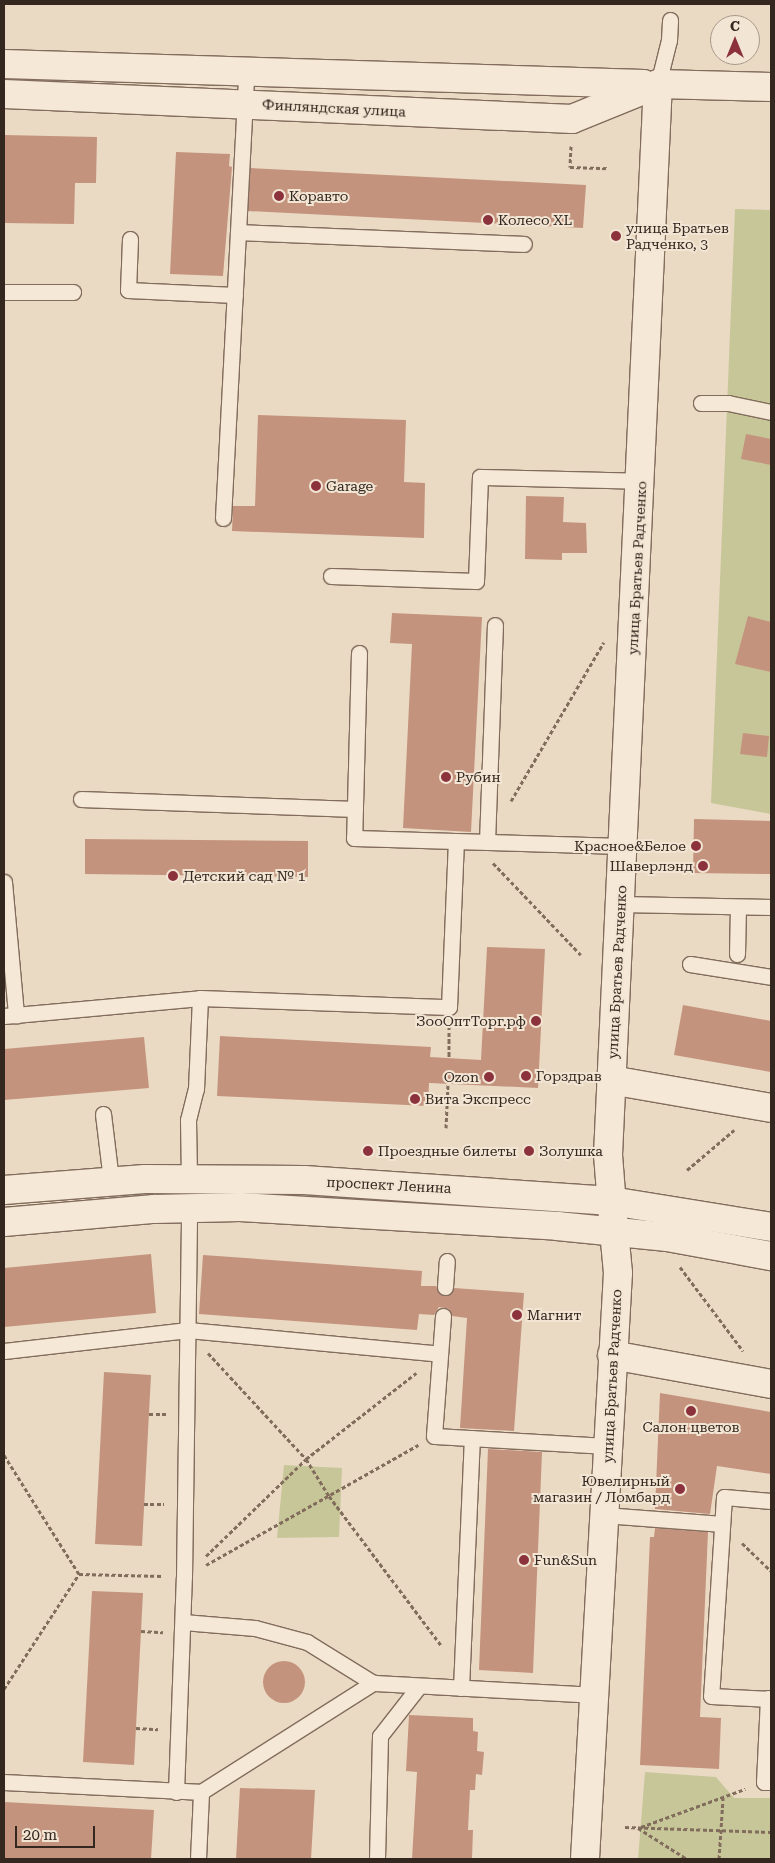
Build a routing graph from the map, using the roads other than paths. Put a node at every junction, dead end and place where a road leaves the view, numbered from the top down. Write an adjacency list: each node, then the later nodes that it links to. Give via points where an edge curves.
1 (670, 20): 4 (lane, via 669,40)
2 (4, 64): 3 (street, Финляндская улица)
3 (246, 73): 4 (street, Финляндская улица); 7 (lane)
4 (658, 84): 5 (street, Финляндская улица); 7 (street, Финляндская улица, via 572,119); 16 (street, улица Братьев Радченко)
5 (771, 87)
6 (4, 94): 7 (street, Финляндская улица)
7 (245, 104): 8 (lane)
8 (238, 232): 10 (lane); 13 (lane)
9 (130, 239): 13 (lane, via 128,290)
10 (524, 244)
11 (4, 292): 12 (lane)
12 (73, 292)
13 (235, 295): 17 (lane)
14 (701, 402): 15 (lane, via 728,402)
15 (771, 412)
16 (641, 481): 18 (lane, via 480,477 476,580); 25 (street, улица Братьев Радченко)
17 (223, 518)
18 (330, 576)
19 (495, 625): 24 (lane)
20 (359, 653): 22 (lane)
21 (81, 799): 22 (lane)
22 (355, 809): 23 (lane, via 354,838)
23 (456, 841): 24 (lane); 33 (lane, via 449,1007)
24 (487, 842): 25 (lane)
25 (623, 846): 27 (street, улица Братьев Радченко)
26 (4, 882): 34 (lane)
27 (620, 904): 28 (lane); 35 (street, улица Братьев Радченко)
28 (738, 907): 29 (lane); 30 (lane)
29 (771, 907)
30 (737, 954)
31 (690, 964): 32 (lane)
32 (771, 977)
33 (200, 998): 34 (lane); 38 (lane, via 196,1089 188,1120)
34 (10, 1015)
35 (611, 1080): 36 (street); 41 (street, улица Братьев Радченко, via 608,1156)
36 (766, 1108)
37 (103, 1114): 39 (lane)
38 (188, 1177): 39 (street, проспект Ленина); 41 (street, проспект Ленина, via 314,1181)
39 (112, 1180): 40 (street, проспект Ленина)
40 (4, 1190)
41 (612, 1201): 44 (street, проспект Ленина); 45 (street, улица Братьев Радченко)
42 (189, 1208): 43 (street); 45 (street, via 240,1207); 50 (lane)
43 (4, 1222)
44 (771, 1227)
45 (614, 1231): 46 (street); 53 (street, улица Братьев Радченко, via 618,1273)
46 (771, 1256)
47 (447, 1261): 48 (lane)
48 (445, 1287)
49 (443, 1316): 52 (lane)
50 (188, 1330): 51 (lane); 52 (lane); 60 (lane)
51 (4, 1351)
52 (440, 1354): 55 (lane, via 434,1436)
53 (612, 1355): 54 (street); 56 (street, улица Братьев Радченко)
54 (770, 1384)
55 (472, 1438): 56 (lane); 63 (lane)
56 (608, 1446): 58 (street, улица Братьев Радченко)
57 (771, 1501): 59 (lane, via 724,1497)
58 (604, 1515): 59 (lane); 64 (street, улица Братьев Радченко)
59 (722, 1524): 65 (lane, via 711,1696)
60 (183, 1622): 61 (lane, via 255,1628 307,1642); 68 (lane)
61 (373, 1683): 62 (lane); 69 (lane)
62 (419, 1686): 63 (lane); 71 (lane, via 380,1736)
63 (461, 1688): 64 (lane)
64 (594, 1695): 72 (street, улица Братьев Радченко)
65 (770, 1699): 67 (lane)
66 (4, 1782): 68 (lane)
67 (768, 1782)
68 (176, 1792): 69 (lane)
69 (201, 1792): 70 (lane)
70 (198, 1859)
71 (377, 1859)
72 (585, 1859)

